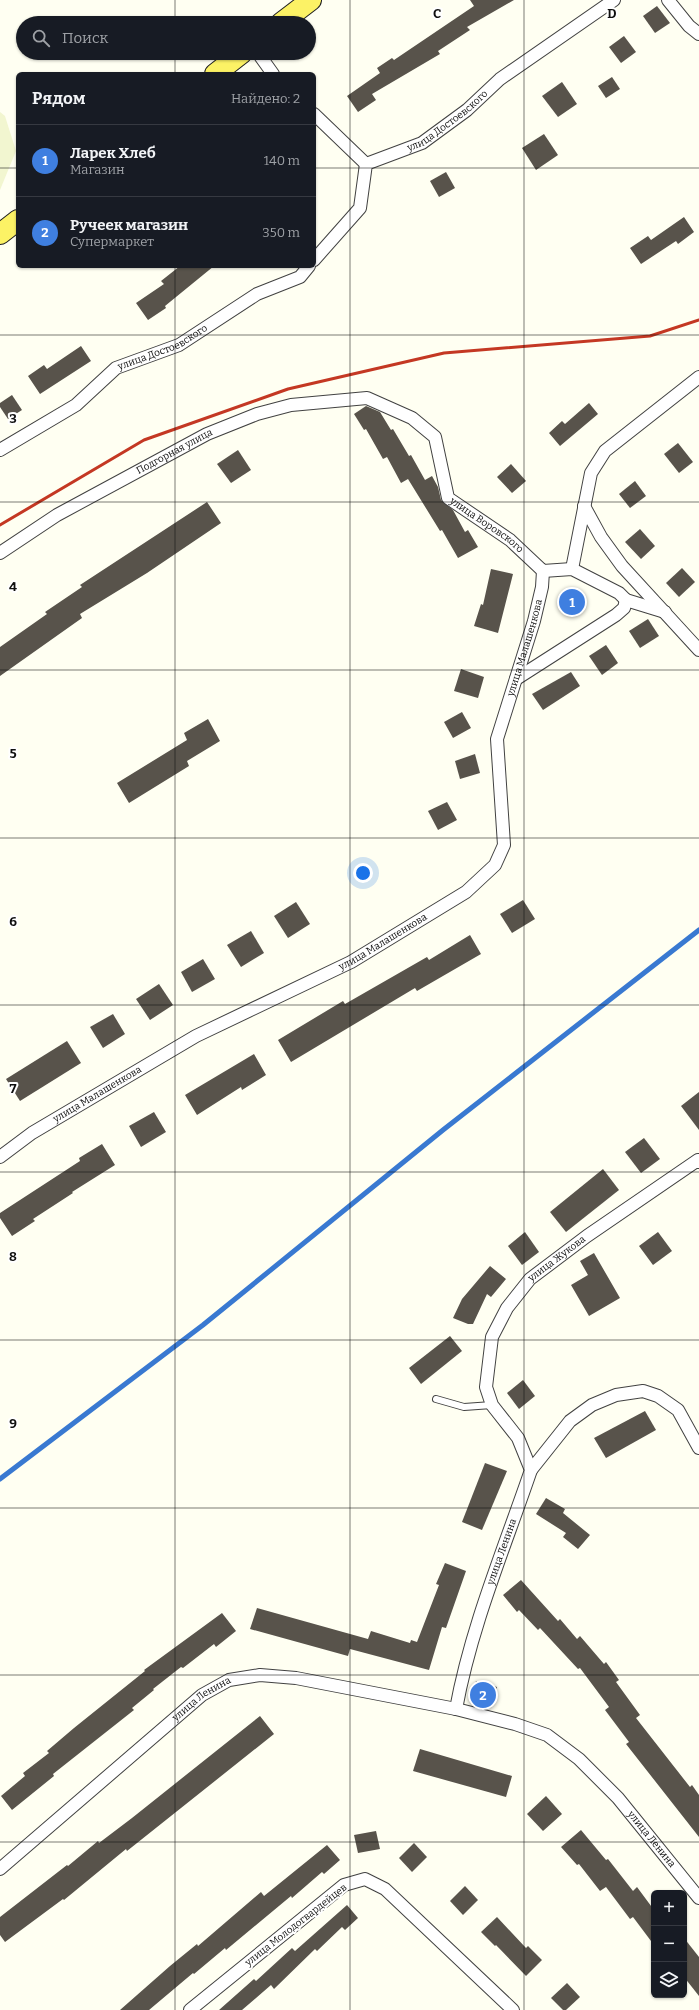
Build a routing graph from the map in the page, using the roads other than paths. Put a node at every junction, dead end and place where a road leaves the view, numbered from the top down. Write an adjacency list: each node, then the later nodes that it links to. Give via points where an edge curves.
1 (311, 0): 4 (main road)
2 (614, 0): 11 (street, улица Достоевского, via 500,79 467,110 422,143)
3 (668, 0): 5 (street)
4 (290, 16)
5 (699, 34)
6 (233, 60): 8 (main road)
7 (263, 60): 9 (street)
8 (218, 72)
9 (272, 72)
10 (316, 116): 11 (street)
11 (366, 164): 14 (street, via 360,208)
12 (16, 222): 13 (main road)
13 (0, 234)
14 (316, 258)
15 (307, 268): 18 (street, улица Достоевского, via 300,277 257,294 179,345 116,368 76,405)
16 (699, 377): 19 (street, via 605,450 591,473)
17 (367, 398): 20 (street, Подгорная улица, via 291,405 257,414 207,434 57,515); 22 (street, улица Воровского, via 412,418 435,437 448,498 510,540)
18 (0, 450)
19 (584, 506): 21 (street); 24 (street, via 601,537 622,566)
20 (0, 553)
21 (572, 569): 22 (street); 23 (street, via 619,593)
22 (543, 571): 26 (street, улица Малашенкова, via 534,621)
23 (626, 600): 24 (street); 26 (street, via 624,608 616,615)
24 (666, 612): 25 (street)
25 (699, 650)
26 (516, 679): 27 (street, улица Малашенкова, via 497,739 504,845 495,865 466,892 351,962 196,1036 32,1133)
27 (0, 1157)
28 (699, 1160): 30 (street, улица Жукова, via 587,1236 530,1279 507,1308 492,1337 486,1387)
29 (436, 1399): 30 (lane, via 464,1407)
30 (492, 1405): 32 (street, via 518,1438)
31 (699, 1448): 32 (street, via 678,1410 658,1396 644,1391 616,1395 592,1405 570,1421)
32 (531, 1470): 33 (street, улица Ленина, via 483,1610 461,1682)
33 (456, 1709): 34 (street, улица Ленина, via 296,1678 260,1675 229,1680 202,1695); 35 (street, улица Ленина, via 548,1735 579,1759 618,1798)
34 (0, 1869)
35 (699, 1898)
36 (511, 2009): 37 (street, улица Молодогвардейцев, via 385,1889 365,1879 344,1884)
37 (190, 2010)

